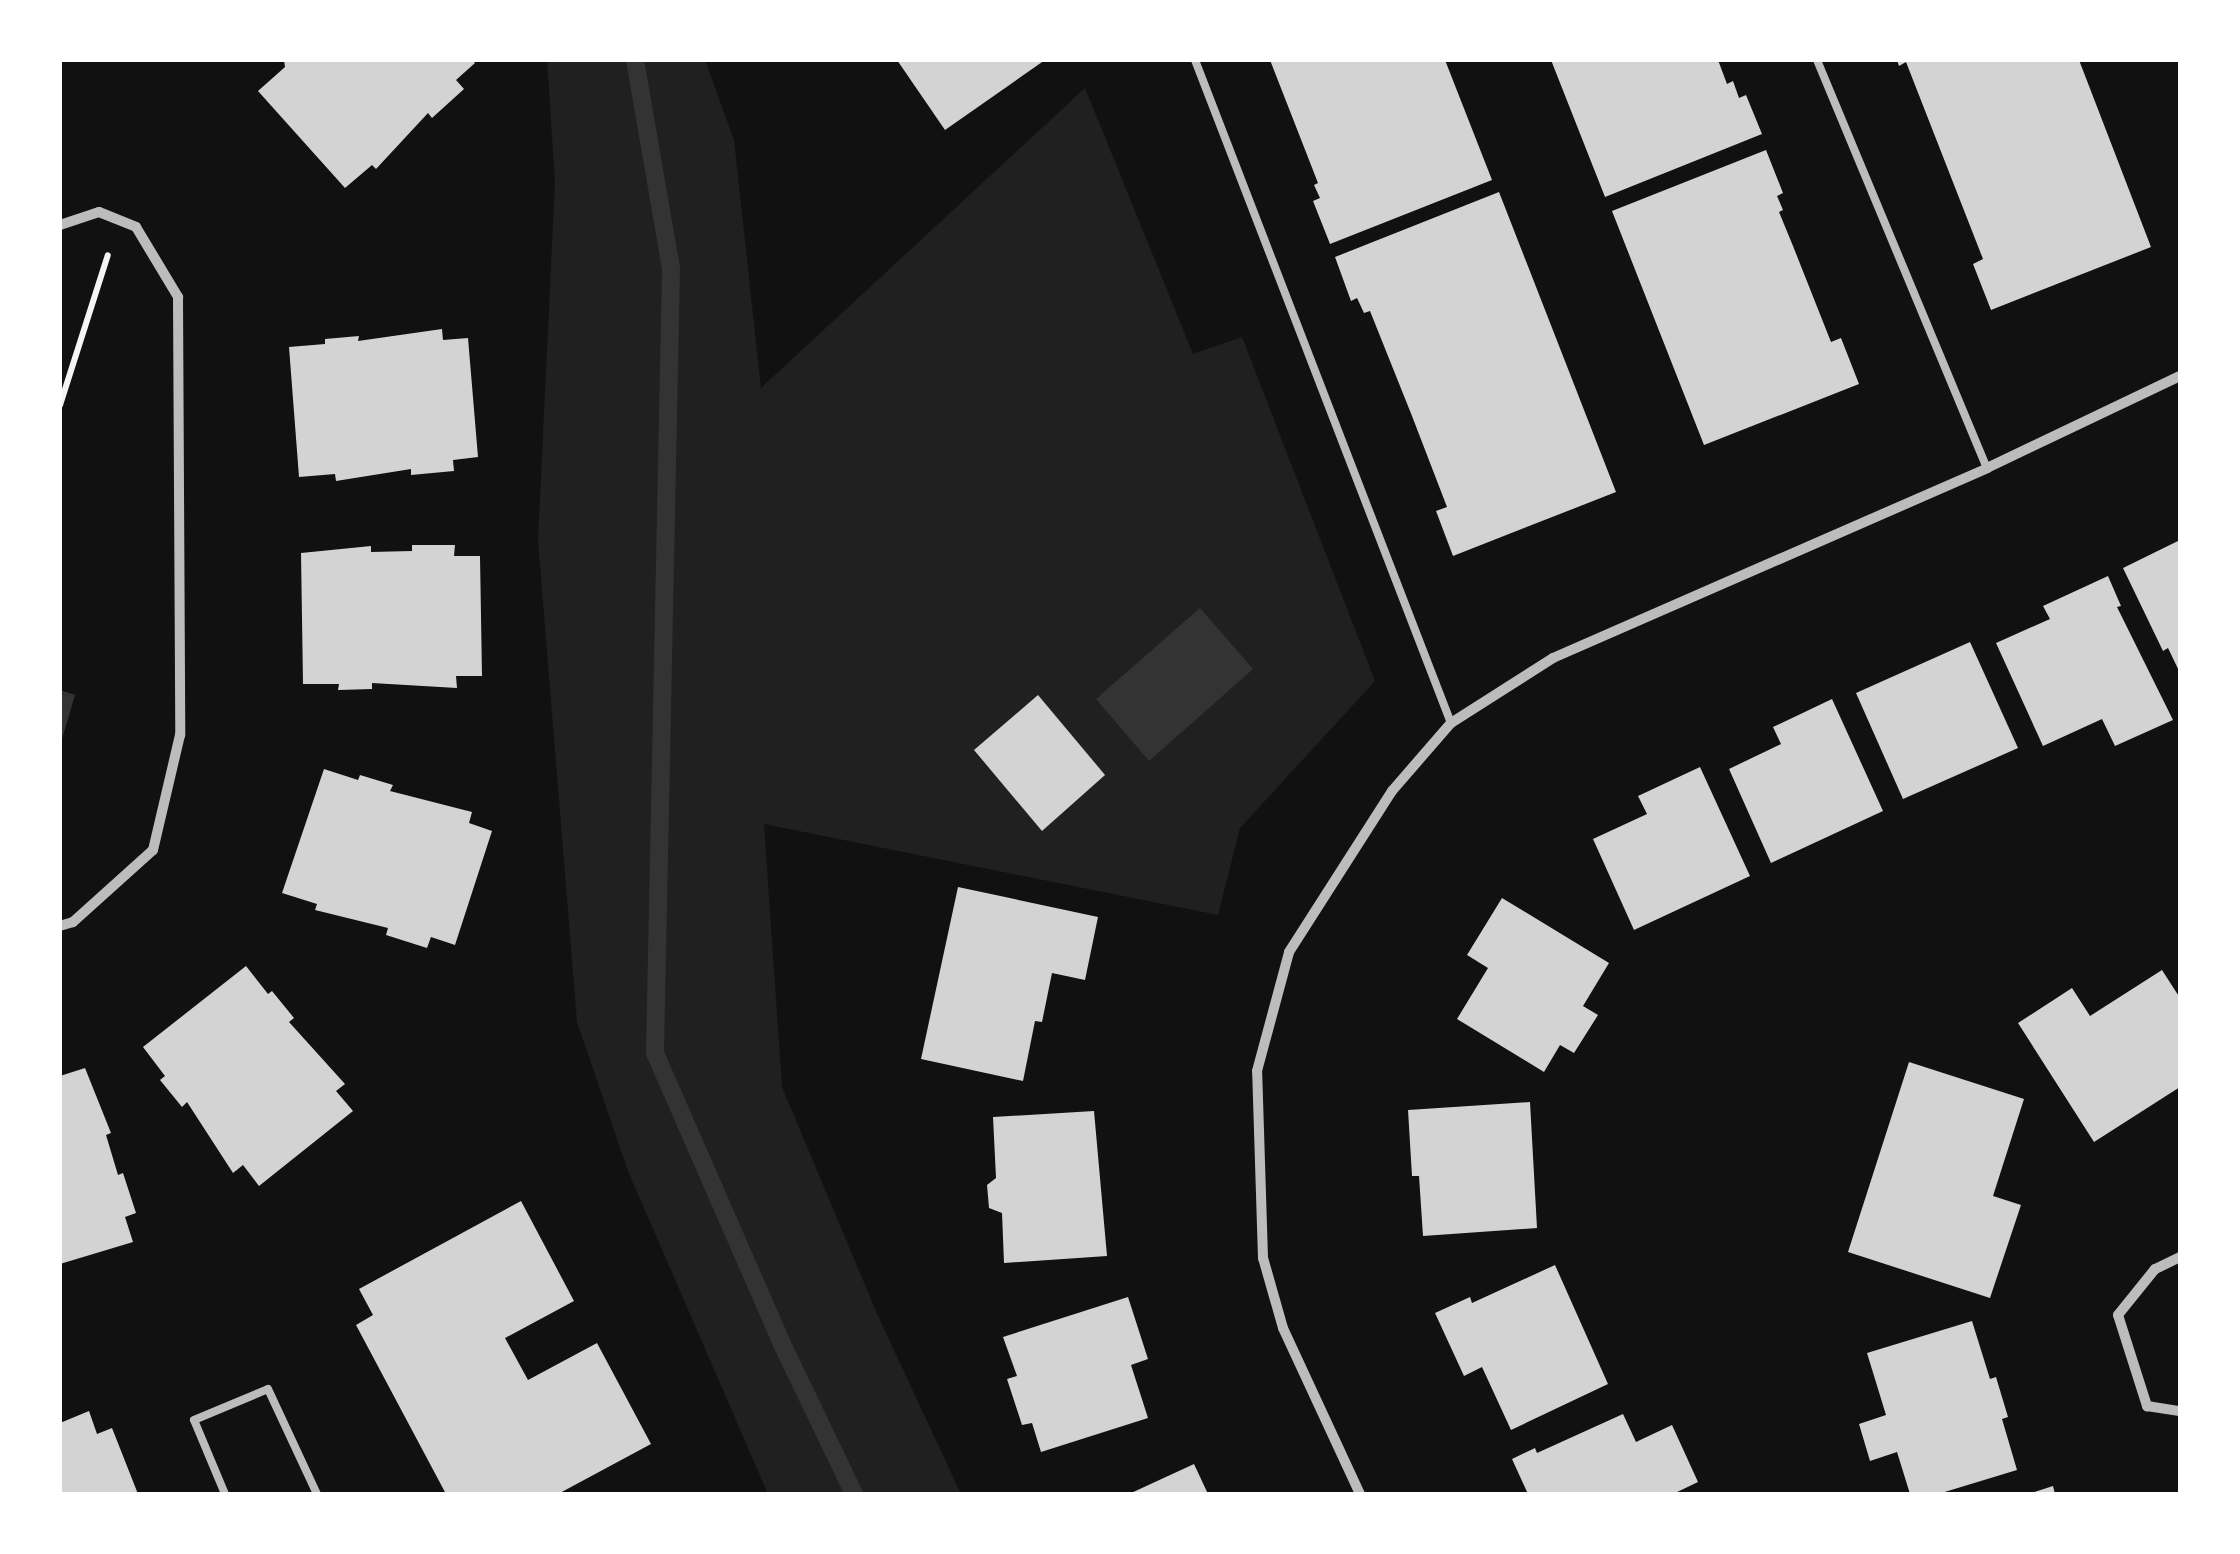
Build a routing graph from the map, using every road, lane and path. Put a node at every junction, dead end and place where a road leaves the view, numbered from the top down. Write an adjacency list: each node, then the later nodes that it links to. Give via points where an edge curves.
1 (1194, 60): 8 (lane)
2 (1817, 60): 7 (lane)
3 (120, 220): 4 (street, via 99,212); 6 (path); 9 (street, via 136,227 178,297 180,735 153,850 74,922)
4 (60, 225)
5 (2180, 376): 7 (street)
6 (60, 406)
7 (1987, 468): 8 (street, via 1553,658)
8 (1450, 722): 14 (street, via 1392,791 1289,952 1257,1071 1263,1258 1282,1328)
9 (60, 926)
10 (2180, 1257): 11 (street, via 2155,1269 2118,1316 2147,1406)
11 (2180, 1412)
12 (225, 1494): 13 (lane, via 194,1420 268,1389)
13 (318, 1494)
14 (1360, 1494)

